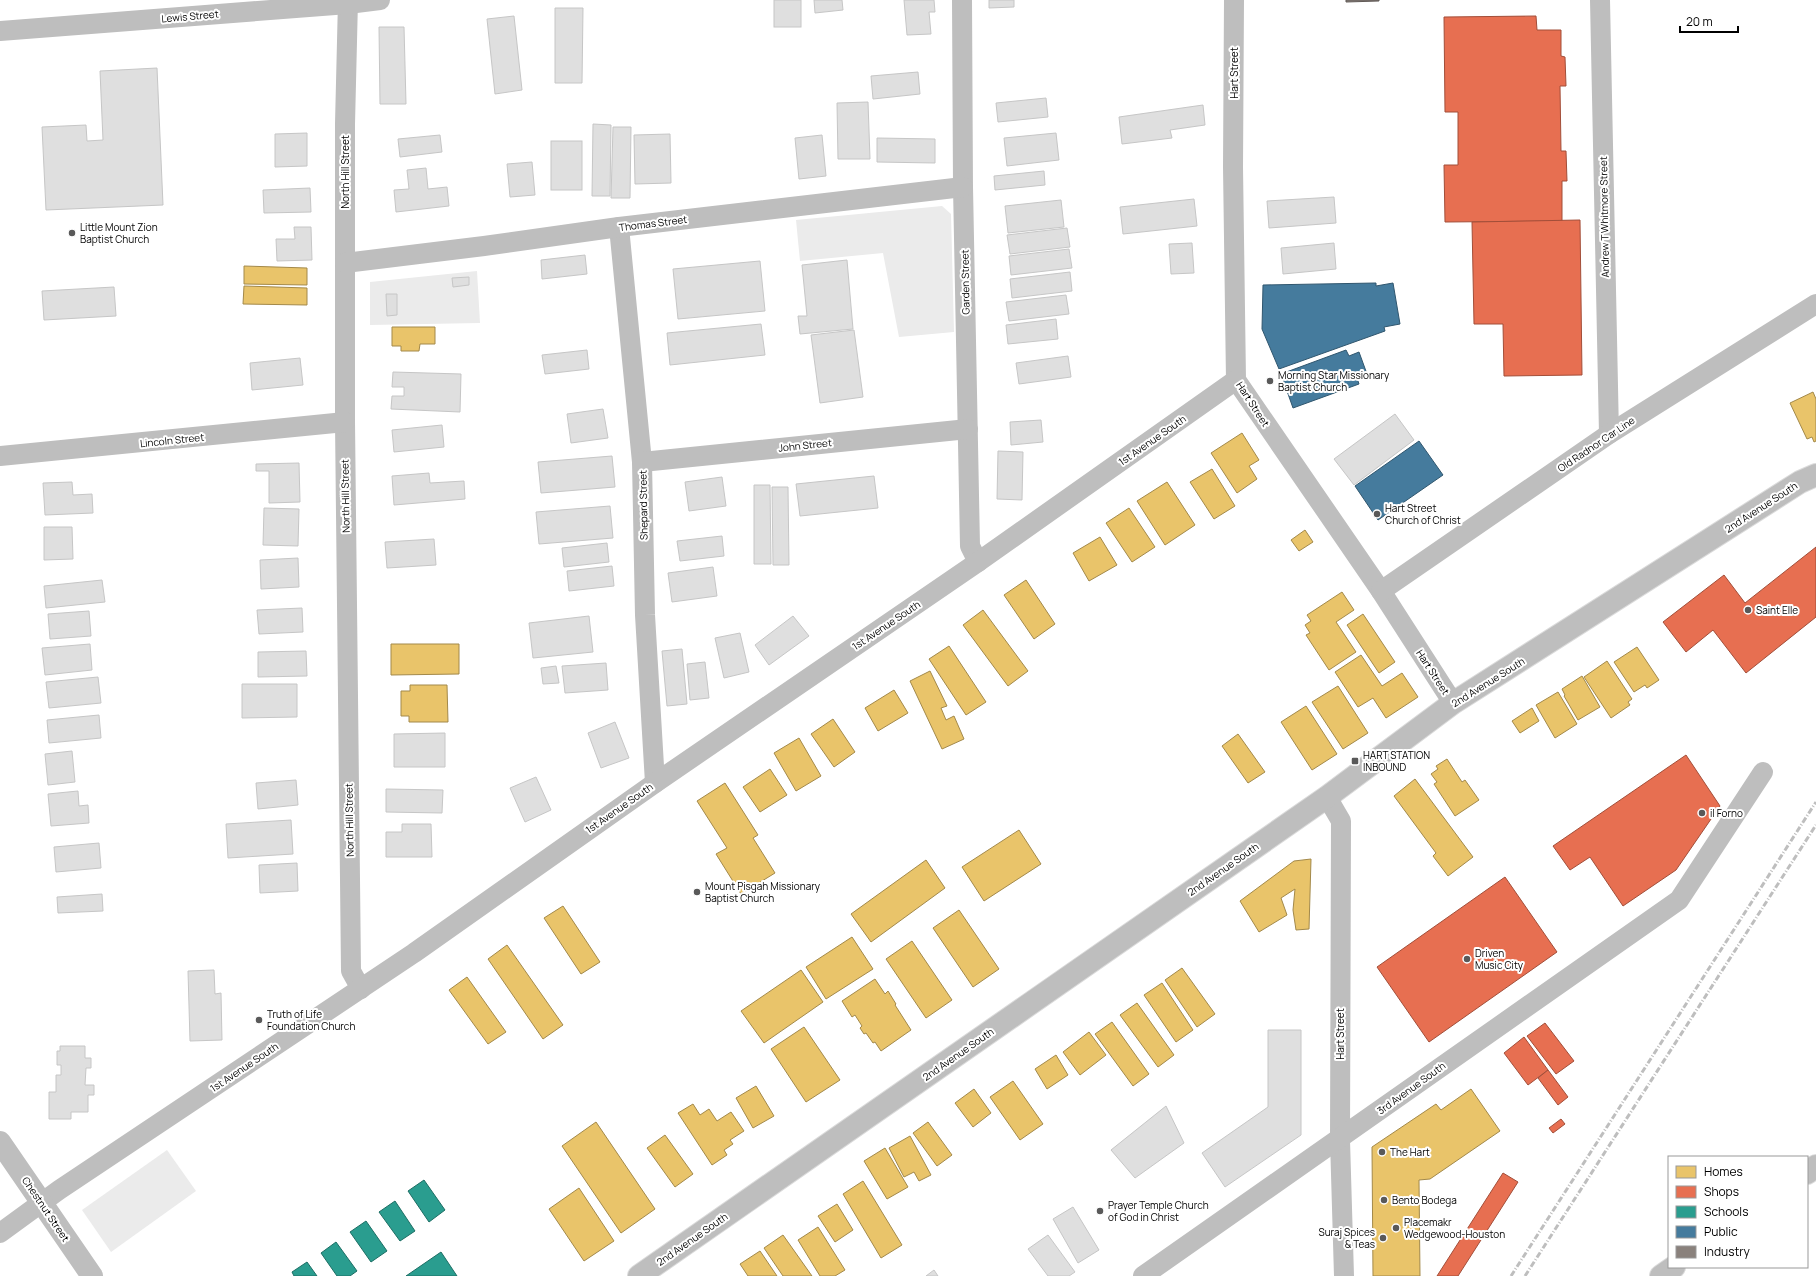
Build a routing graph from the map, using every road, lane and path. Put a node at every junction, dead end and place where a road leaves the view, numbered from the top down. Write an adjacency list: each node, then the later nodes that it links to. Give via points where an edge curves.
1 (380, 0): 5 (street, Lewis Street)
2 (962, 0): 7 (street, Garden Street)
3 (1234, 0): 11 (street, Hart Street)
4 (1600, 0): 14 (street, Andrew T Whitmore Street)
5 (348, 2): 6 (street, Lewis Street); 9 (street, North Hill Street)
6 (0, 32)
7 (963, 187): 8 (street, Thomas Street); 13 (street, Garden Street)
8 (619, 227): 9 (street, Thomas Street); 16 (street, Shepard Street)
9 (345, 263): 12 (street, North Hill Street)
10 (1816, 304): 14 (street, Old Radnor Car Line)
11 (1236, 380): 18 (street, 1st Avenue South); 19 (street, Hart Street)
12 (344, 422): 15 (street, Lincoln Street); 24 (street, North Hill Street, via 351,971)
13 (968, 429): 16 (street, John Street); 18 (street, Garden Street, via 970,546)
14 (1609, 434): 19 (street, Old Radnor Car Line)
15 (0, 456)
16 (642, 462): 22 (street, Shepard Street, via 645,615)
17 (1816, 474): 20 (main road, 2nd Avenue South)
18 (978, 562): 22 (street, 1st Avenue South)
19 (1381, 591): 20 (street, Hart Street)
20 (1454, 703): 23 (main road, 2nd Avenue South)
21 (1763, 772): 25 (street, 3rd Avenue South, via 1679,900)
22 (655, 783): 24 (street, 1st Avenue South)
23 (1327, 796): 25 (street, Hart Street, via 1341,821); 33 (main road, 2nd Avenue South)
24 (360, 989): 29 (street, 1st Avenue South)
25 (1340, 1140): 34 (street, 3rd Avenue South); 35 (street, Hart Street)
26 (0, 1142): 29 (main road, Chestnut Street)
27 (1816, 1166): 28 (main road)
28 (1808, 1172)
29 (41, 1204): 30 (street, 1st Avenue South); 32 (main road, Chestnut Street)
30 (0, 1233)
31 (1673, 1268): 36 (main road)
32 (92, 1276)
33 (639, 1276)
34 (1144, 1276)
35 (1344, 1276)
36 (1661, 1276)

